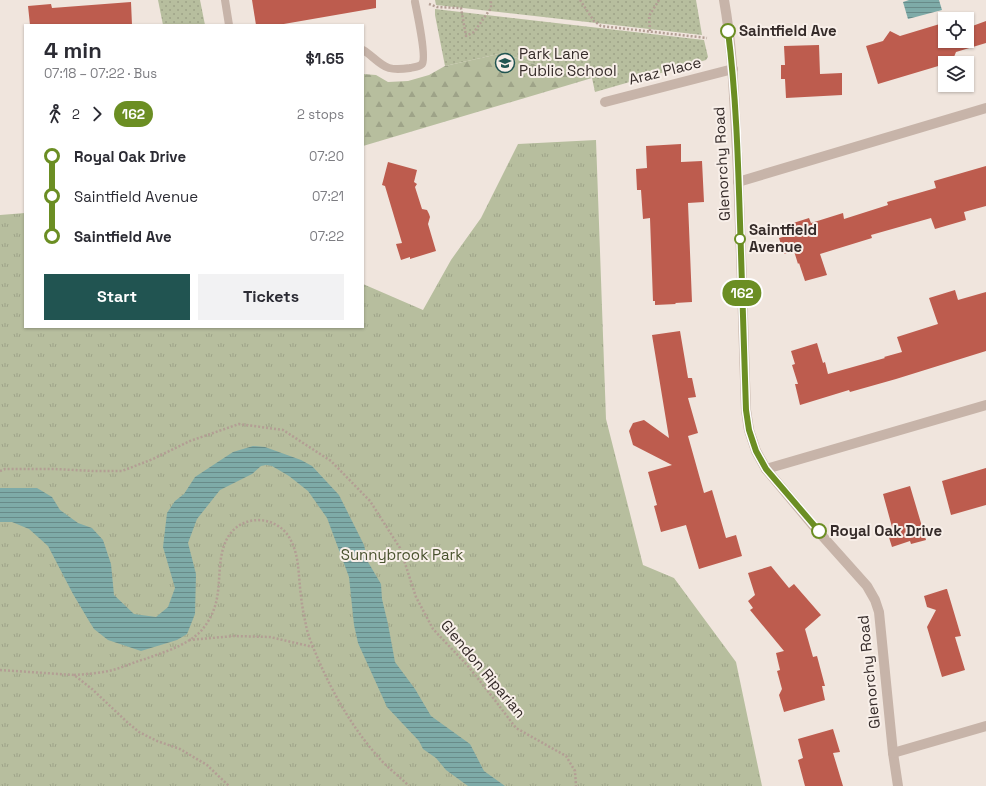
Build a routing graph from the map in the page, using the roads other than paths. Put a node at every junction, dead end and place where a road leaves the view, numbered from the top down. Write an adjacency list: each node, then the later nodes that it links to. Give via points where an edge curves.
1 (225, 0): 4 (lane)
2 (724, 0): 6 (street, Glenorchy Road)
3 (415, 2): 5 (lane, via 424,51 422,64 403,69 390,68)
4 (229, 24)
5 (364, 51)
6 (733, 69): 7 (street, Araz Place); 9 (street, Glenorchy Road)
7 (605, 102)
8 (986, 108): 9 (street)
9 (738, 182): 11 (street, Glenorchy Road, via 746,410 756,451)
10 (986, 405): 11 (street)
11 (766, 469): 13 (street, Glenorchy Road, via 867,586 875,600 879,612)
12 (986, 726): 13 (street)
13 (893, 753): 14 (street, Glenorchy Road)
14 (898, 786)

